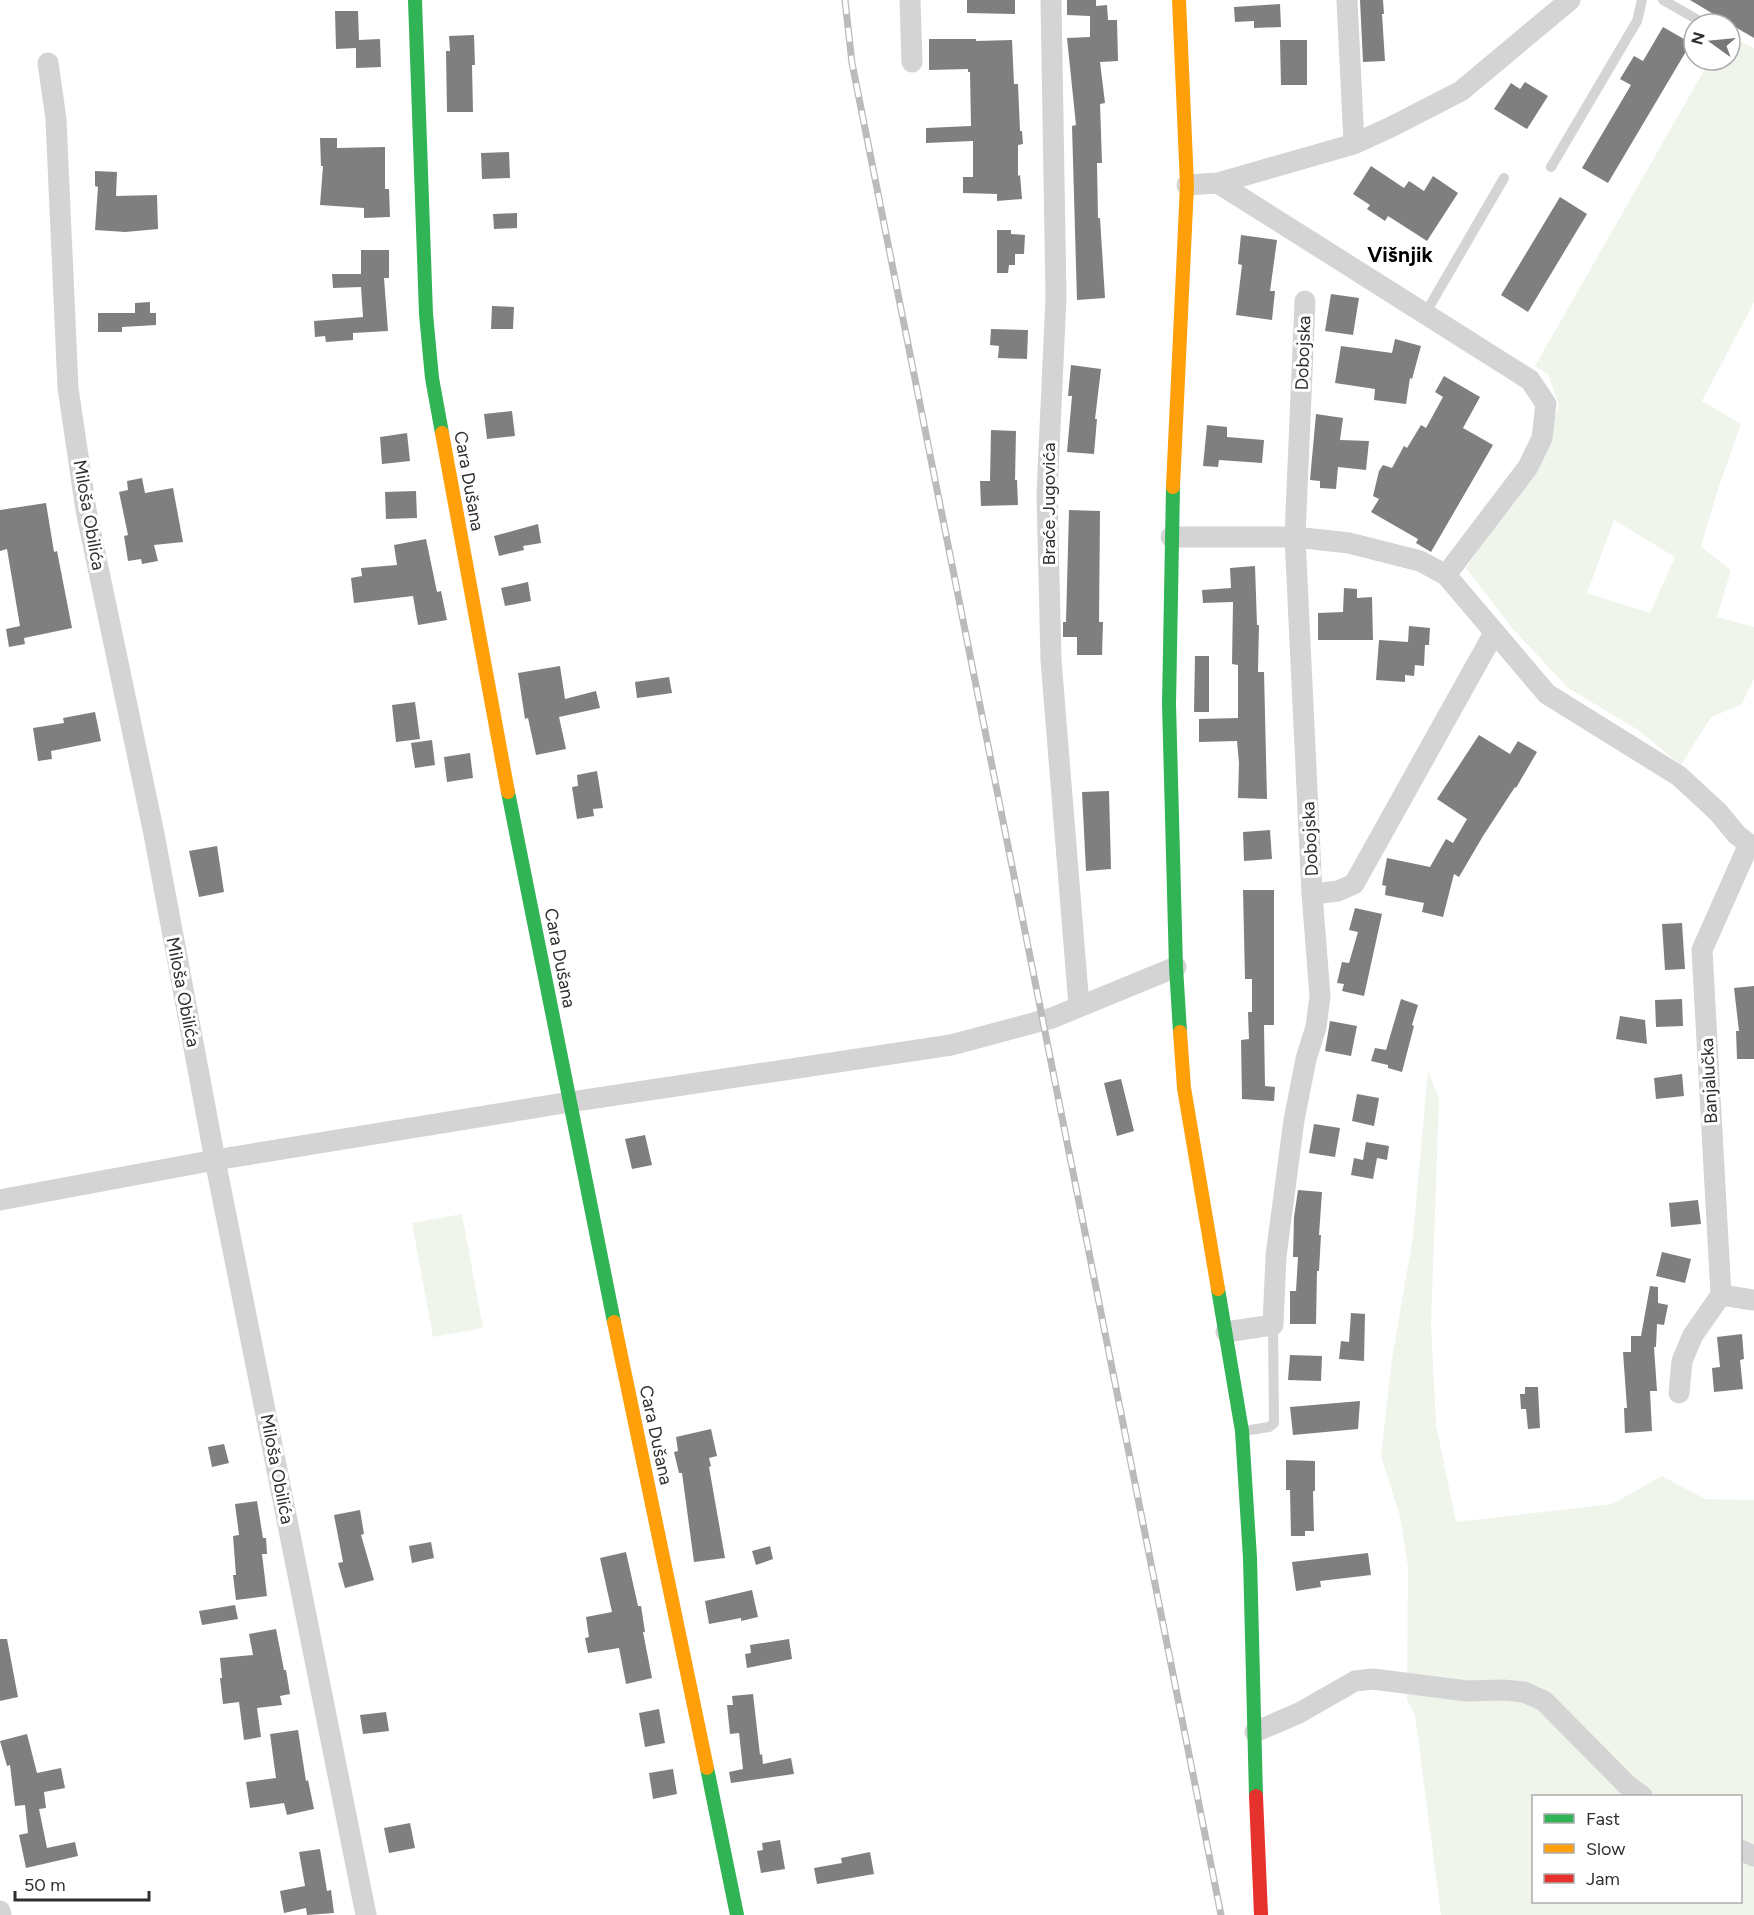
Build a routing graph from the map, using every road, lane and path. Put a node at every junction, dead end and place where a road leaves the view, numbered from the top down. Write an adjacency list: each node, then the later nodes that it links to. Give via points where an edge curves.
1 (415, 0): 28 (street, Cara Dušana, via 426,314 432,378)
2 (910, 0): 11 (street)
3 (1051, 0): 27 (street, Braće Jugovića, via 1056,297 1047,494 1051,660)
4 (1179, 0): 17 (street)
5 (1347, 0): 13 (street)
6 (1570, 0): 9 (street)
7 (1642, 0): 14 (lane, via 1638,21)
8 (1663, 0): 10 (lane)
9 (1546, 10): 13 (street, via 1461,92)
10 (1684, 12)
11 (912, 62)
12 (48, 63): 29 (street, Miloša Obilića, via 56,119 68,388 86,510 154,834)
13 (1354, 144): 16 (street)
14 (1551, 167)
15 (1504, 178): 19 (lane)
16 (1218, 183): 17 (street); 19 (street)
17 (1187, 185): 20 (street)
18 (1305, 301): 21 (street, Dobojska)
19 (1425, 314): 22 (street, via 1530,380 1546,404 1542,438 1528,466)
20 (1171, 537): 21 (street); 26 (street, via 1169,704)
21 (1295, 537): 22 (street, via 1389,552 1420,561); 25 (street, Dobojska)
22 (1446, 575): 23 (street)
23 (1494, 633): 24 (street, via 1547,694 1679,776); 25 (street, via 1354,884 1338,891)
24 (1751, 846): 31 (street, Banjalučka, via 1702,950)
25 (1312, 894): 33 (street, Dobojska, via 1320,996 1294,1120 1276,1256)
26 (1176, 967): 27 (street); 34 (street, via 1185,1088)
27 (1079, 1006): 28 (street, via 1042,1021 951,1045)
28 (570, 1102): 29 (street); 40 (street, Cara Dušana)
29 (215, 1160): 30 (street); 39 (street, Miloša Obilića)
30 (0, 1200)
31 (1721, 1295): 32 (street); 35 (street, via 1693,1335 1682,1361)
32 (1754, 1300)
33 (1273, 1325): 34 (street); 36 (lane, via 1274,1423)
34 (1226, 1332): 36 (street)
35 (1679, 1394)
36 (1242, 1431): 37 (street)
37 (1255, 1732): 38 (street, via 1299,1713 1355,1681 1373,1679 1467,1691 1524,1692 1544,1701); 41 (street)
38 (1640, 1795)
39 (366, 1915)
40 (737, 1915)
41 (1261, 1915)

